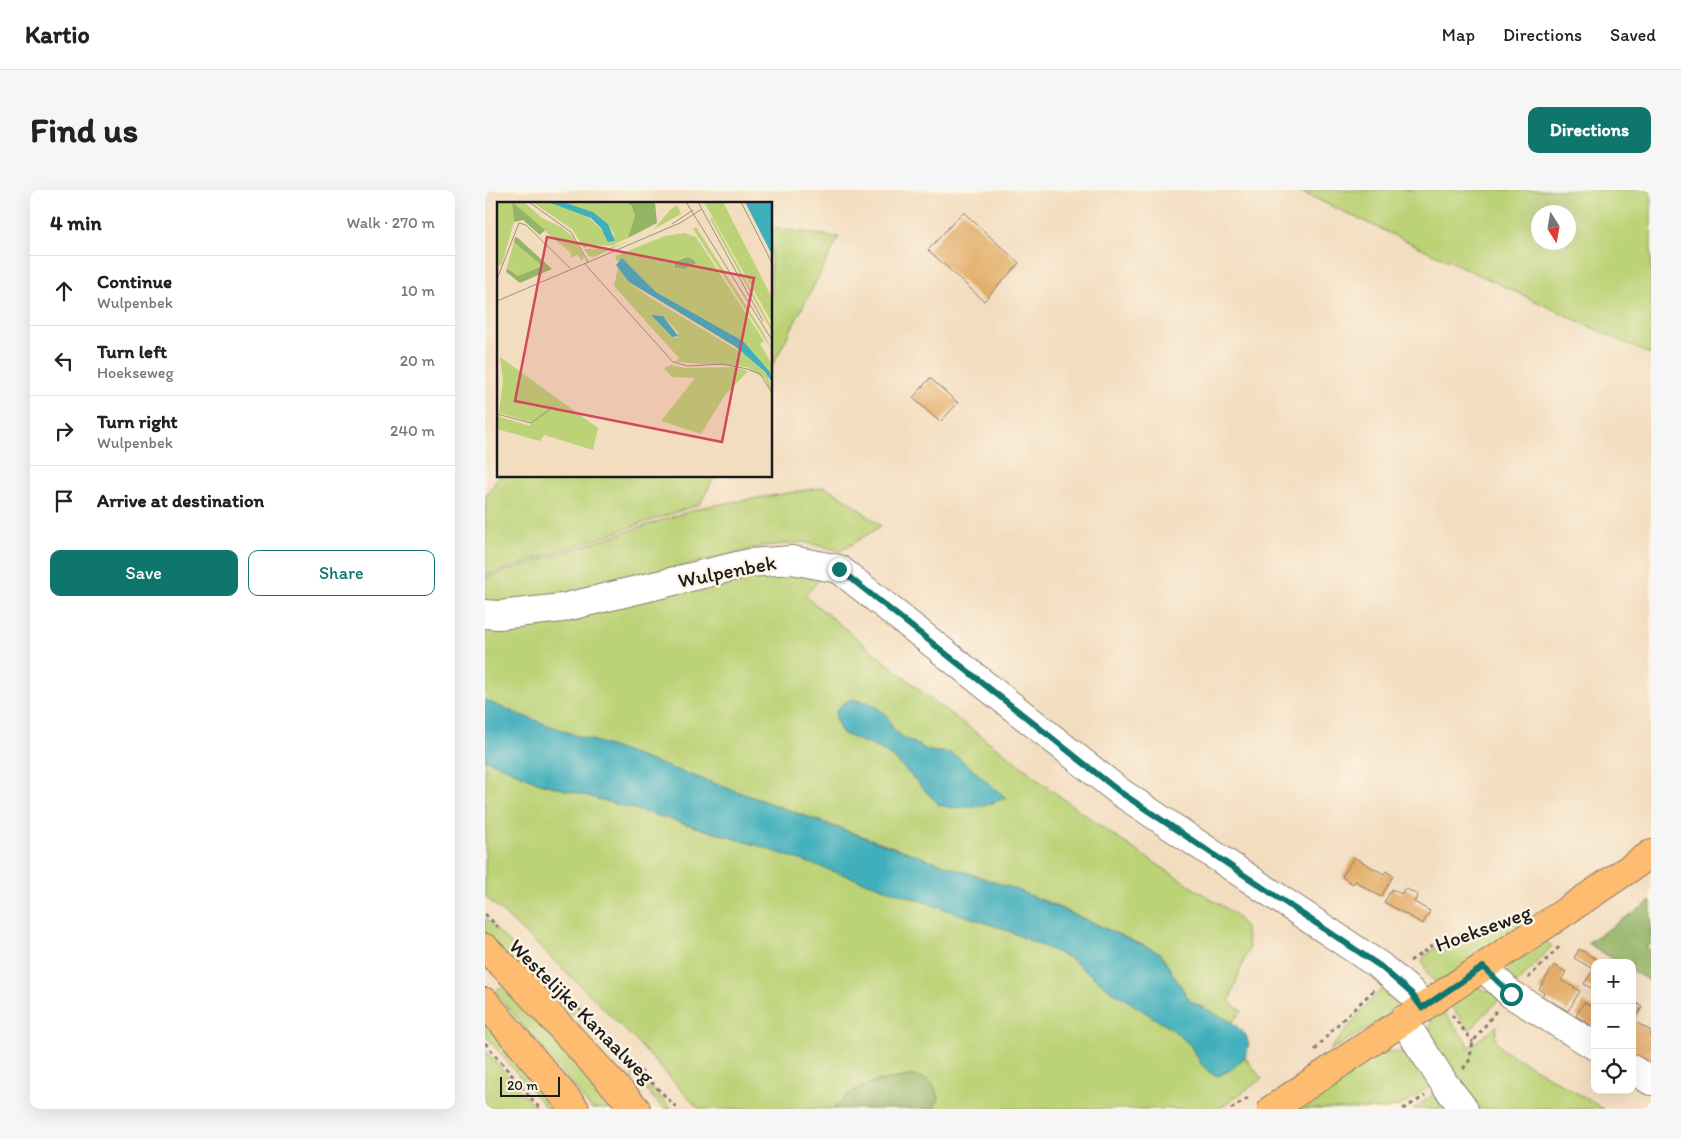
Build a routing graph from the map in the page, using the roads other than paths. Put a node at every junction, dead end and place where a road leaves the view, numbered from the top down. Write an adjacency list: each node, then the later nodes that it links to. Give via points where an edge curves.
1 (485, 614): 6 (street, Wulpenbek, via 563,608 749,563 792,560 839,569 1120,792 1380,966 1411,993)
2 (1651, 854): 4 (main road, Hoekseweg)
3 (492, 938): 13 (main road, Westelijke Kanaalweg, via 513,975)
4 (1483, 967): 6 (main road, Hoekseweg); 7 (street, via 1511,994)
5 (485, 1002): 12 (main road)
6 (1412, 1014): 10 (main road, Hoekseweg); 11 (street, Wulpenbek, via 1444,1083)
7 (1591, 1044)
8 (1636, 1072): 9 (street)
9 (1651, 1081)
10 (1263, 1101)
11 (1463, 1107)
12 (575, 1109)
13 (636, 1109)

